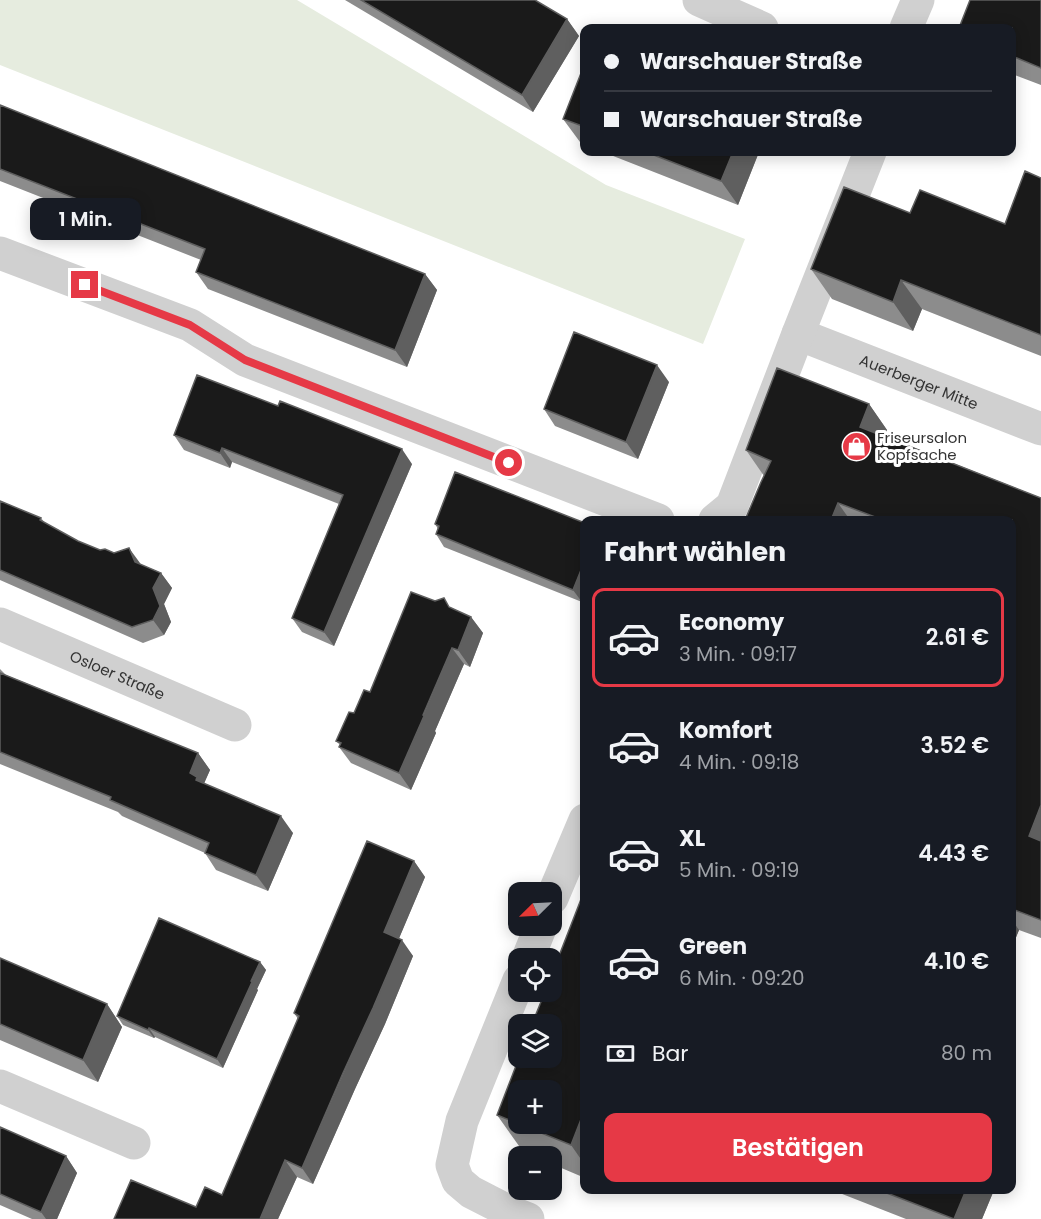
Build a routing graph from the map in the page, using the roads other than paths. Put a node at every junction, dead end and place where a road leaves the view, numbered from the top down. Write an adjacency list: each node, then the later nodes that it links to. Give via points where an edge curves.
1 (699, 0): 3 (street)
2 (918, 0): 4 (street)
3 (753, 24)
4 (908, 24)
5 (868, 156): 7 (street)
6 (0, 253): 9 (street, via 190,325 245,360)
7 (798, 334): 8 (street, Auerberger Mitte); 10 (street, via 732,506)
8 (1041, 429)
9 (647, 516)
10 (720, 516)
11 (0, 624): 12 (street, Osloer Straße)
12 (235, 725)
13 (580, 832): 14 (street)
14 (559, 882)
15 (510, 1002): 18 (street, via 462,1121 452,1165 458,1181 471,1192)
16 (0, 1086): 17 (street)
17 (134, 1143)
18 (528, 1219)

